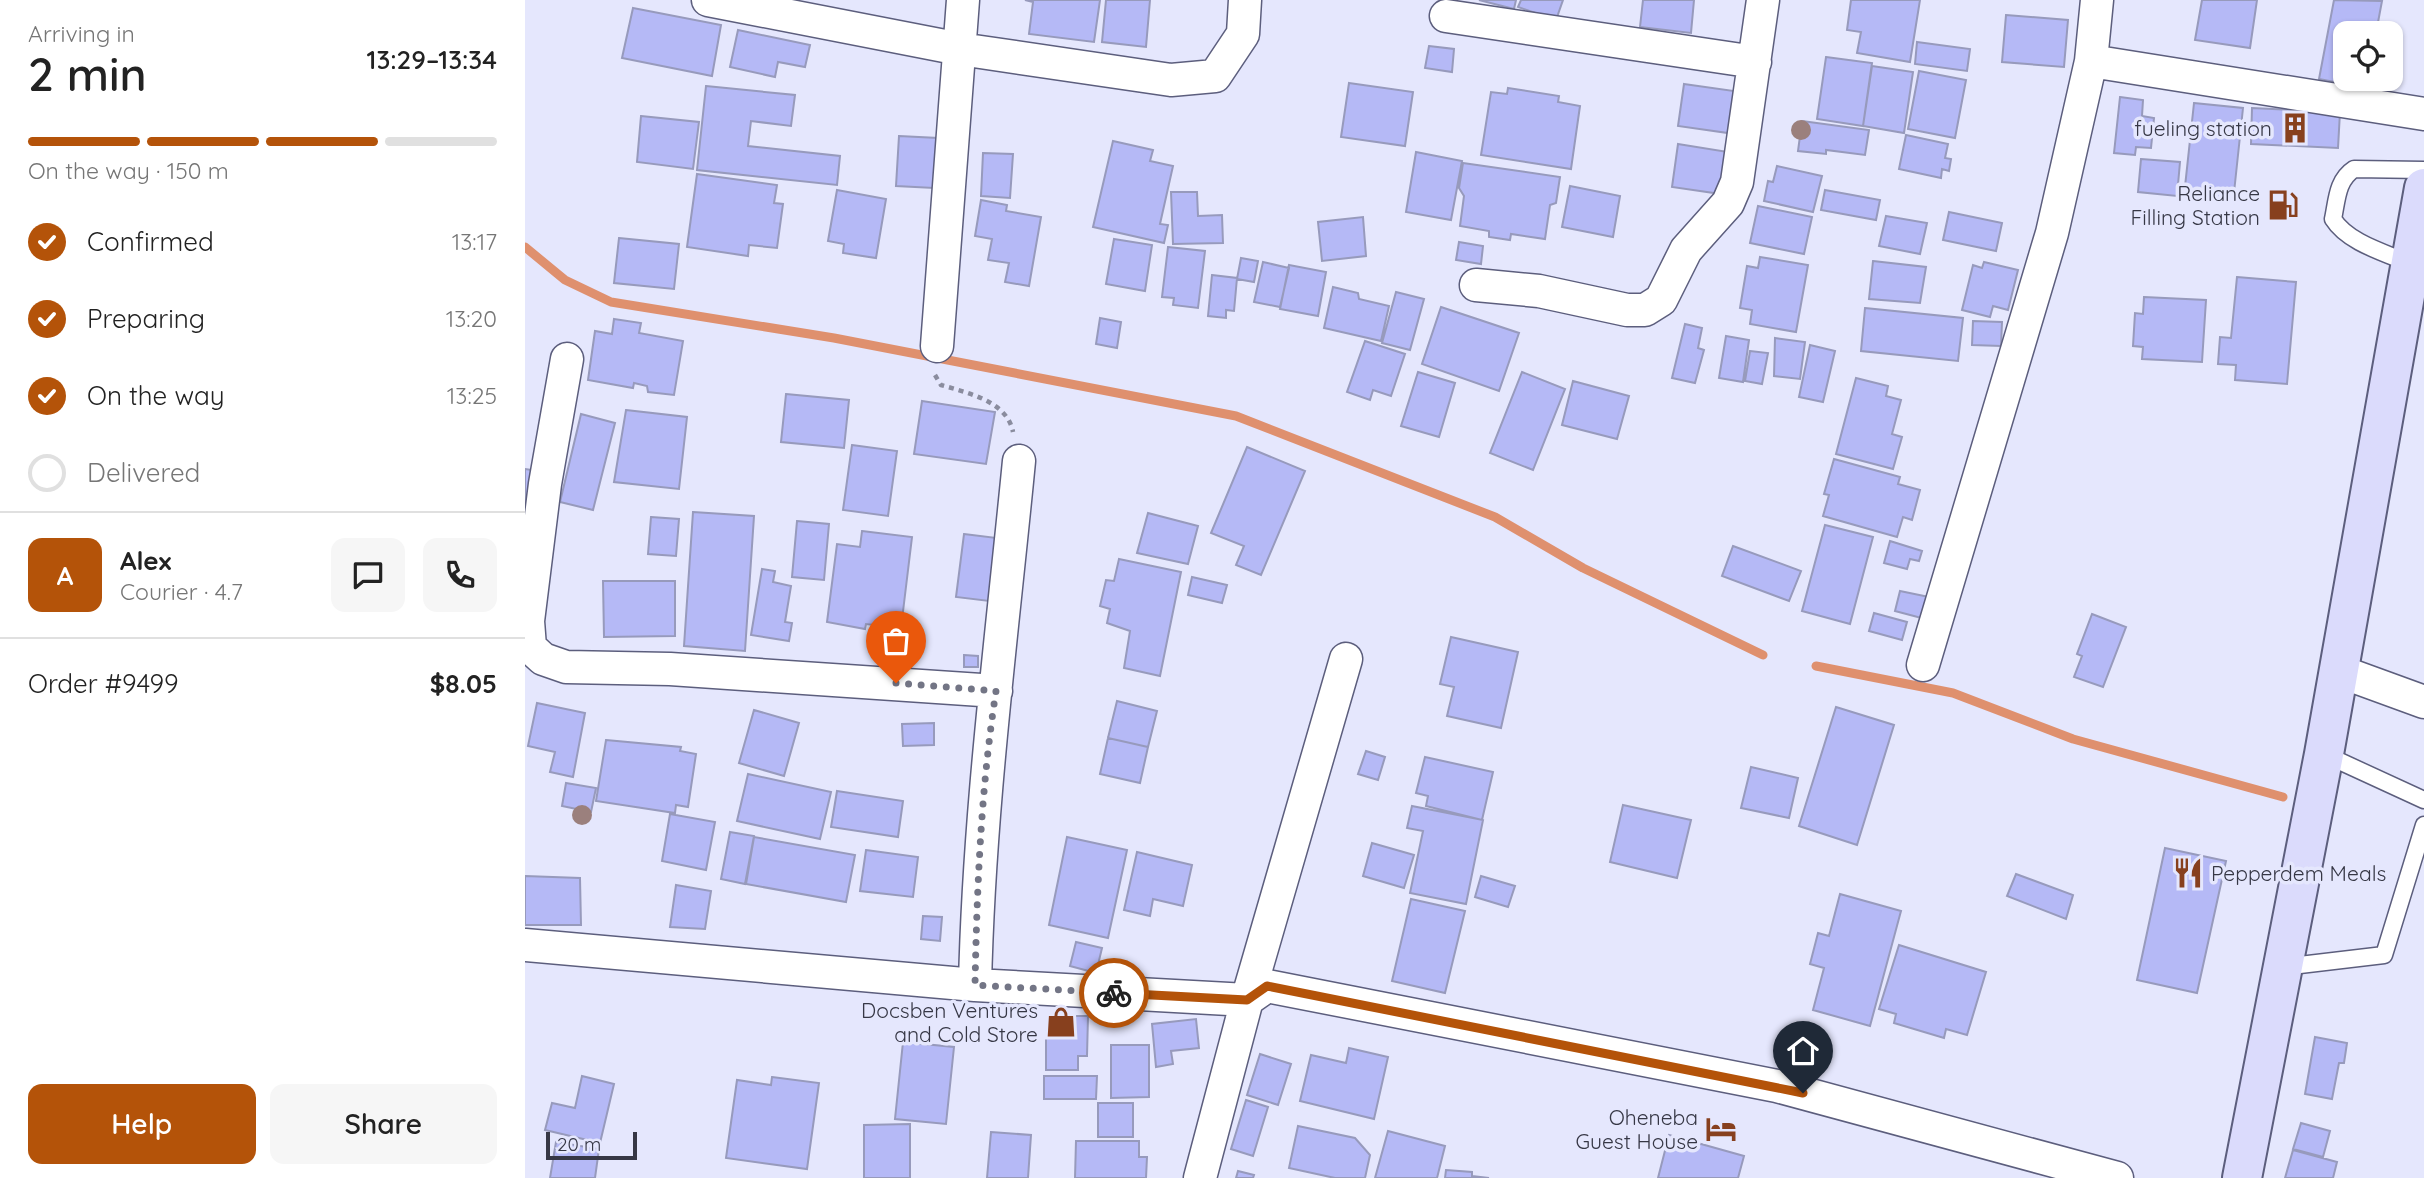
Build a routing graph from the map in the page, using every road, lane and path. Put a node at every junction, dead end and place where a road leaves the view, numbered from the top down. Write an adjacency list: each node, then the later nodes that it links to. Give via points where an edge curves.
1 (708, 0): 7 (street)
2 (963, 0): 7 (street)
3 (1245, 0): 7 (street, via 1243,34 1215,76 1171,80)
4 (1763, 0): 9 (street)
5 (2097, 0): 8 (street)
6 (1446, 16): 9 (street)
7 (960, 49): 16 (street)
8 (2091, 61): 10 (street); 19 (street, via 2052,233)
9 (1755, 62): 13 (street, via 1737,182 1728,203 1686,250 1661,300 1645,310 1627,310 1539,291)
10 (2424, 114)
11 (2424, 170): 14 (lane, via 2354,169 2339,187 2333,219 2339,229)
12 (2424, 188): 14 (main road)
13 (1476, 285)
14 (2413, 285): 20 (main road)
15 (567, 359): 21 (street, via 528,621 530,647 543,659 566,667 697,670)
16 (936, 360): 17 (path, via 941,385 987,399 1011,421)
17 (1019, 461): 21 (street)
18 (1346, 659): 29 (street)
19 (1923, 665)
20 (2339, 671): 22 (street); 23 (main road)
21 (996, 691): 28 (street, via 978,870)
22 (2424, 702)
23 (2324, 754): 24 (lane); 27 (main road)
24 (2424, 800)
25 (2424, 825): 27 (lane, via 2383,955)
26 (525, 945): 28 (street)
27 (2283, 967): 32 (main road)
28 (975, 985): 29 (street)
29 (1247, 1000): 30 (street); 31 (street, via 1267,986 1777,1086)
30 (1200, 1178)
31 (2117, 1178)
32 (2242, 1178)

